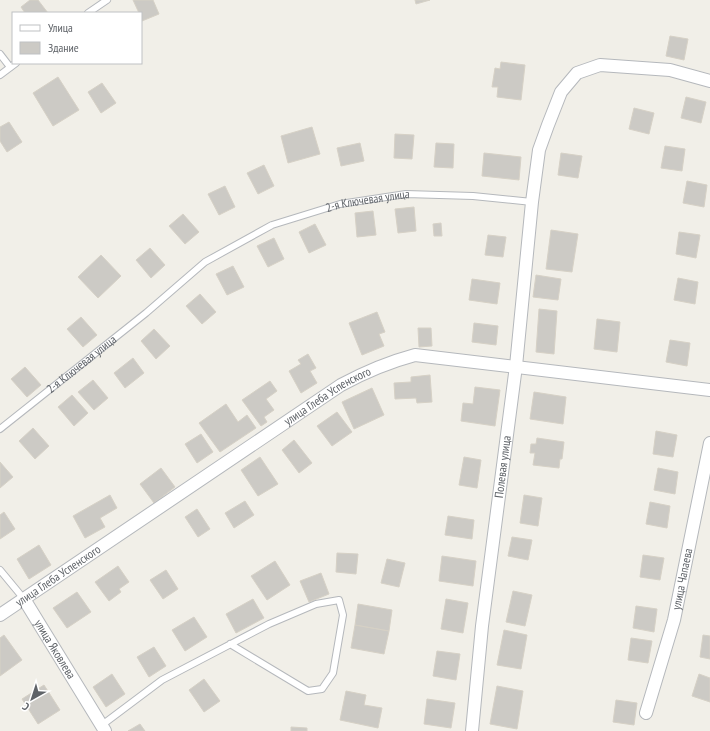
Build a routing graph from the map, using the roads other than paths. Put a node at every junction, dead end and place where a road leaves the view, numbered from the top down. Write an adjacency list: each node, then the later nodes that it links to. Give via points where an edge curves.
1 (107, 0): 2 (lane)
2 (89, 12)
3 (0, 54): 5 (lane)
4 (14, 64): 5 (lane)
5 (10, 67): 6 (lane)
6 (0, 75)
7 (710, 80): 8 (street, via 670,70 600,65 577,73 561,92 545,131 539,150)
8 (532, 202): 9 (street, Полевая улица); 11 (lane, 2-я Ключевая улица, via 473,196 406,194 340,204 272,225 205,262 146,313)
9 (516, 366): 10 (street, улица Глеба Успенского); 14 (street, улица Глеба Успенского, via 415,355 368,371 341,384); 19 (street, Полевая улица, via 482,626)
10 (710, 390)
11 (0, 429)
12 (710, 443): 17 (street, улица Чапаева, via 674,620)
13 (0, 570): 14 (lane, улица Яковлева)
14 (24, 599): 15 (street, улица Глеба Успенского); 18 (street, улица Яковлева)
15 (0, 615)
16 (230, 644): 16 (lane, via 316,604 339,600 343,615 333,674 322,689 308,691); 18 (lane, via 162,680)
17 (646, 713)
18 (104, 728)
19 (472, 731)

